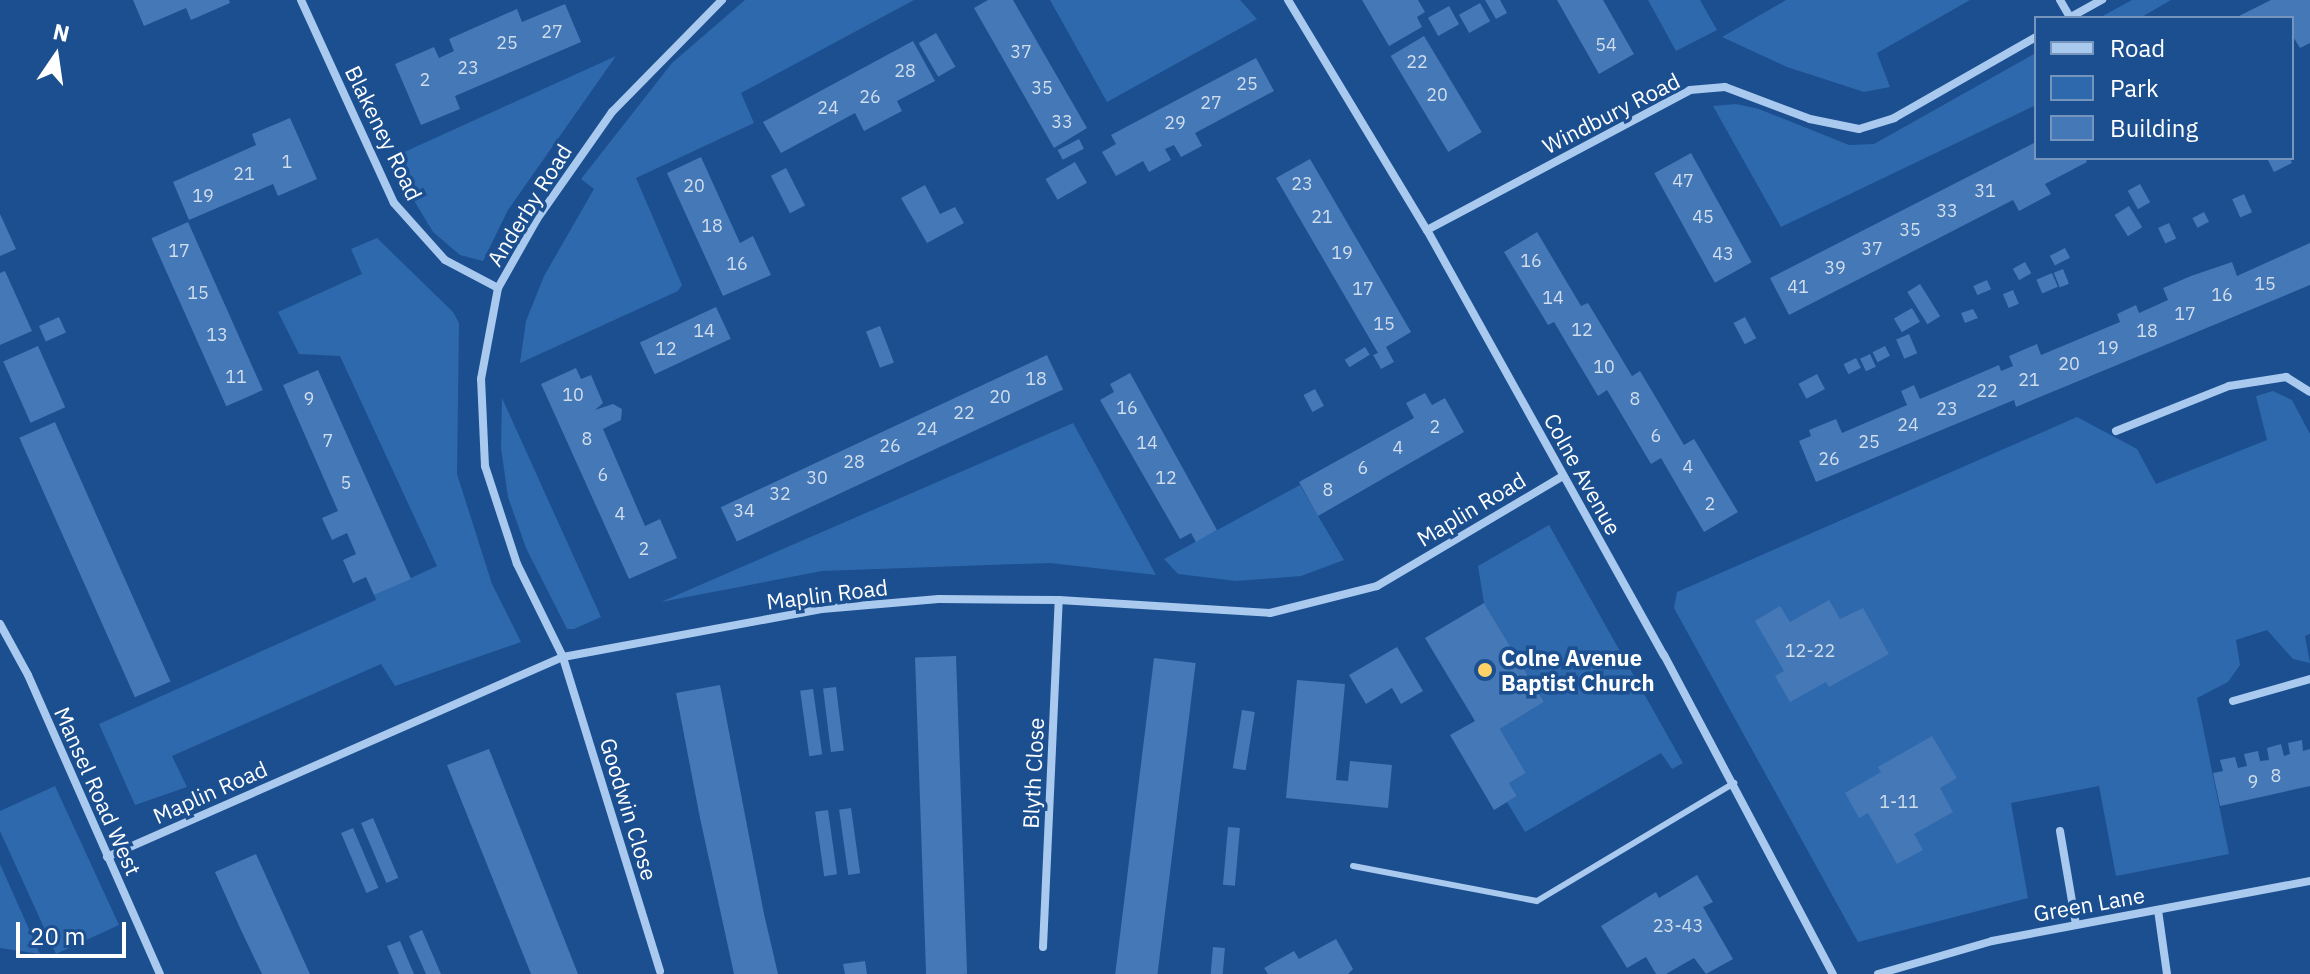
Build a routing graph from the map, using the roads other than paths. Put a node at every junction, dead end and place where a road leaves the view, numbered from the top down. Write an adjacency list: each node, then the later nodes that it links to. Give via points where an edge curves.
1 (301, 0): 8 (street, Blakeney Road, via 394,203 445,260)
2 (722, 0): 8 (street, Anderby Road, via 612,112 537,219)
3 (1288, 0): 7 (street, Colne Avenue)
4 (2102, 0): 5 (street)
5 (2074, 16)
6 (2034, 38): 7 (street, Windbury Road, via 1894,118 1859,129 1810,119 1725,87 1690,90)
7 (1427, 230): 11 (street, Colne Avenue)
8 (498, 288): 14 (street, Anderby Road, via 481,379 485,466 517,564)
9 (2310, 392): 10 (street, via 2286,377 2229,386)
10 (2116, 431)
11 (1563, 476): 12 (street, Maplin Road, via 1377,586 1270,613); 17 (street, Colne Avenue)
12 (1059, 600): 14 (street, Maplin Road, via 939,599 822,609); 24 (street, Blyth Close)
13 (0, 624): 19 (street, Mansel Road West, via 28,675)
14 (563, 657): 19 (street, Maplin Road); 25 (street, Goodwin Close)
15 (2310, 679): 16 (street)
16 (2233, 701)
17 (1734, 783): 20 (lane, via 1537,901); 28 (street, Colne Avenue)
18 (2060, 831): 23 (street)
19 (107, 857): 27 (street, Mansel Road West)
20 (1353, 866)
21 (2310, 881): 22 (street, Green Lane)
22 (2158, 910): 23 (street, Green Lane); 29 (street)
23 (2076, 925): 26 (street, Green Lane, via 1992,941)
24 (1043, 947)
25 (660, 971)
26 (1884, 973)
27 (160, 974)
28 (1833, 974)
29 (2167, 974)

